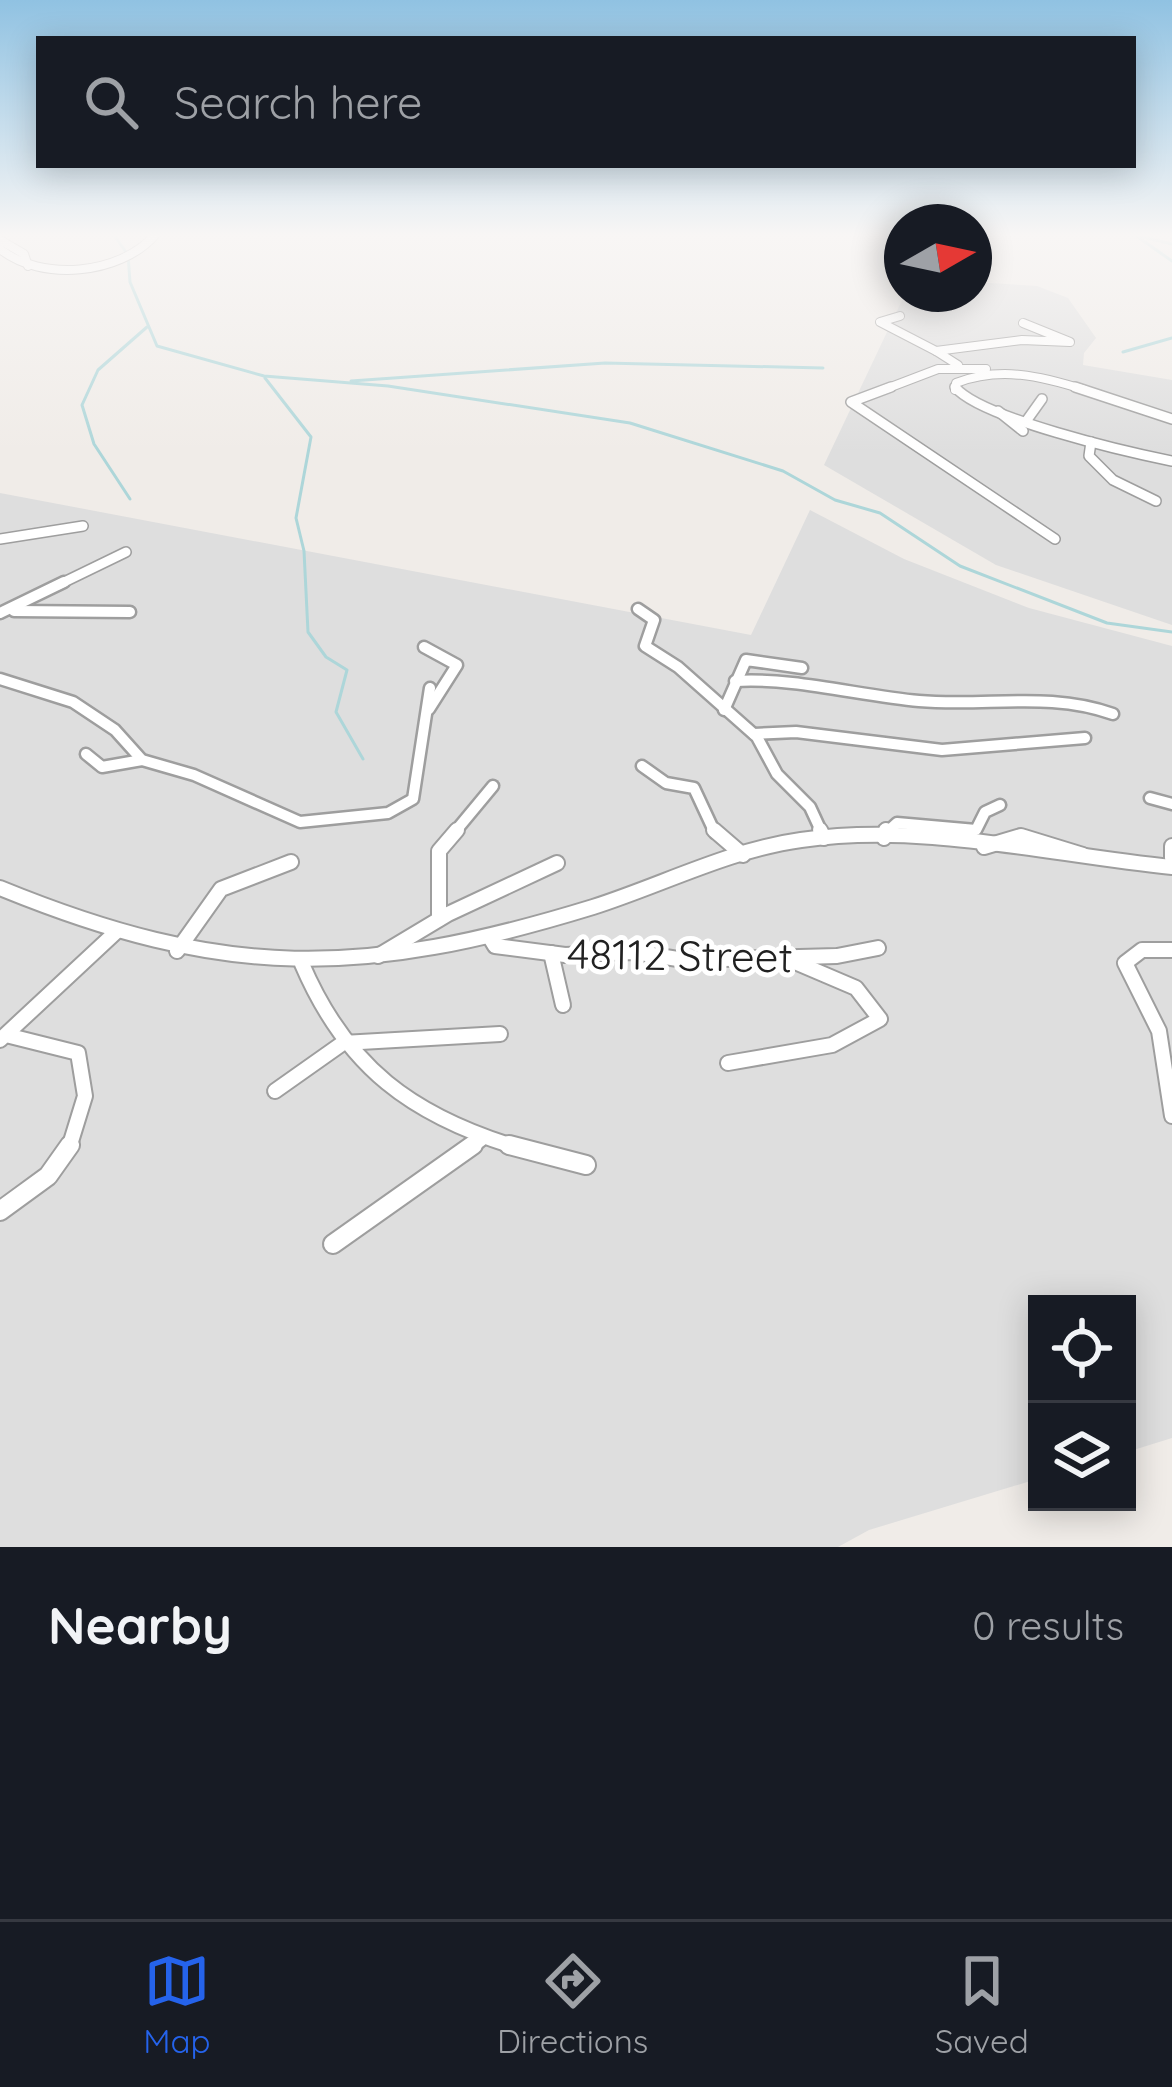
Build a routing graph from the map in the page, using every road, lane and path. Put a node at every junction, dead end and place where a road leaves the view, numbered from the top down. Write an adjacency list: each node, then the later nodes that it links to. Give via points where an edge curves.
1 (900, 316): 3 (street, via 880,322)
2 (1023, 323): 3 (street, via 1070,342)
3 (936, 351): 4 (street)
4 (959, 366): 5 (street); 14 (street, via 850,402)
5 (999, 372): 7 (street, via 1065,382); 8 (street, via 968,376 955,390)
6 (1042, 399): 8 (street)
7 (1172, 419)
8 (1025, 426): 9 (street)
9 (1091, 442): 10 (street); 11 (street, via 1089,456 1103,472)
10 (1172, 461)
11 (1156, 501)
12 (83, 526): 13 (street)
13 (0, 539)
14 (1054, 539)
15 (126, 552): 17 (street)
16 (638, 609): 25 (street, via 654,620 645,646)
17 (6, 612): 18 (street)
18 (130, 612)
19 (424, 647): 24 (street, via 458,664)
20 (802, 668): 22 (street, via 746,660)
21 (0, 679): 30 (street, via 73,702)
22 (735, 681): 25 (street); 26 (street, via 914,701 1075,700)
23 (430, 688): 24 (street)
24 (429, 709): 30 (street, via 414,767 417,791 388,813 300,822)
25 (724, 710): 27 (street)
26 (1113, 714)
27 (754, 734): 28 (street, via 942,750); 36 (street)
28 (1084, 738)
29 (86, 754): 30 (street, via 102,767)
30 (142, 760)
31 (642, 766): 39 (street, via 666,783 694,788 718,839)
32 (494, 786): 44 (street, via 439,850)
33 (1150, 798): 35 (street)
34 (1000, 805): 37 (street, via 976,830 897,823)
35 (1172, 805)
36 (824, 838): 37 (street); 39 (street)
37 (884, 838): 41 (street)
38 (1172, 846): 41 (street)
39 (743, 855): 46 (street)
40 (292, 862): 49 (street, via 221,889)
41 (1172, 862)
42 (557, 863): 44 (street)
43 (0, 888): 45 (street)
44 (439, 919): 51 (street)
45 (116, 932): 49 (street); 56 (street)
46 (489, 936): 50 (street, 48112 Street, via 495,946); 51 (street)
47 (878, 948): 52 (street, 48112 Street)
48 (1172, 950): 60 (street, via 1142,950 1125,963 1160,1031)
49 (177, 951): 53 (street)
50 (551, 953): 52 (street, 48112 Street); 54 (street)
51 (378, 956): 53 (street)
52 (782, 957): 58 (street, via 860,990 880,1019 844,1041)
53 (302, 964): 57 (street)
54 (562, 1005)
55 (500, 1034): 57 (street)
56 (5, 1038): 63 (street, via 78,1053 86,1080 57,1168)
57 (343, 1043): 59 (street); 61 (street, via 406,1102)
58 (728, 1063)
59 (275, 1091)
60 (1172, 1116)
61 (481, 1139): 62 (street); 64 (street)
62 (586, 1165)
63 (0, 1211)
64 (333, 1244)

